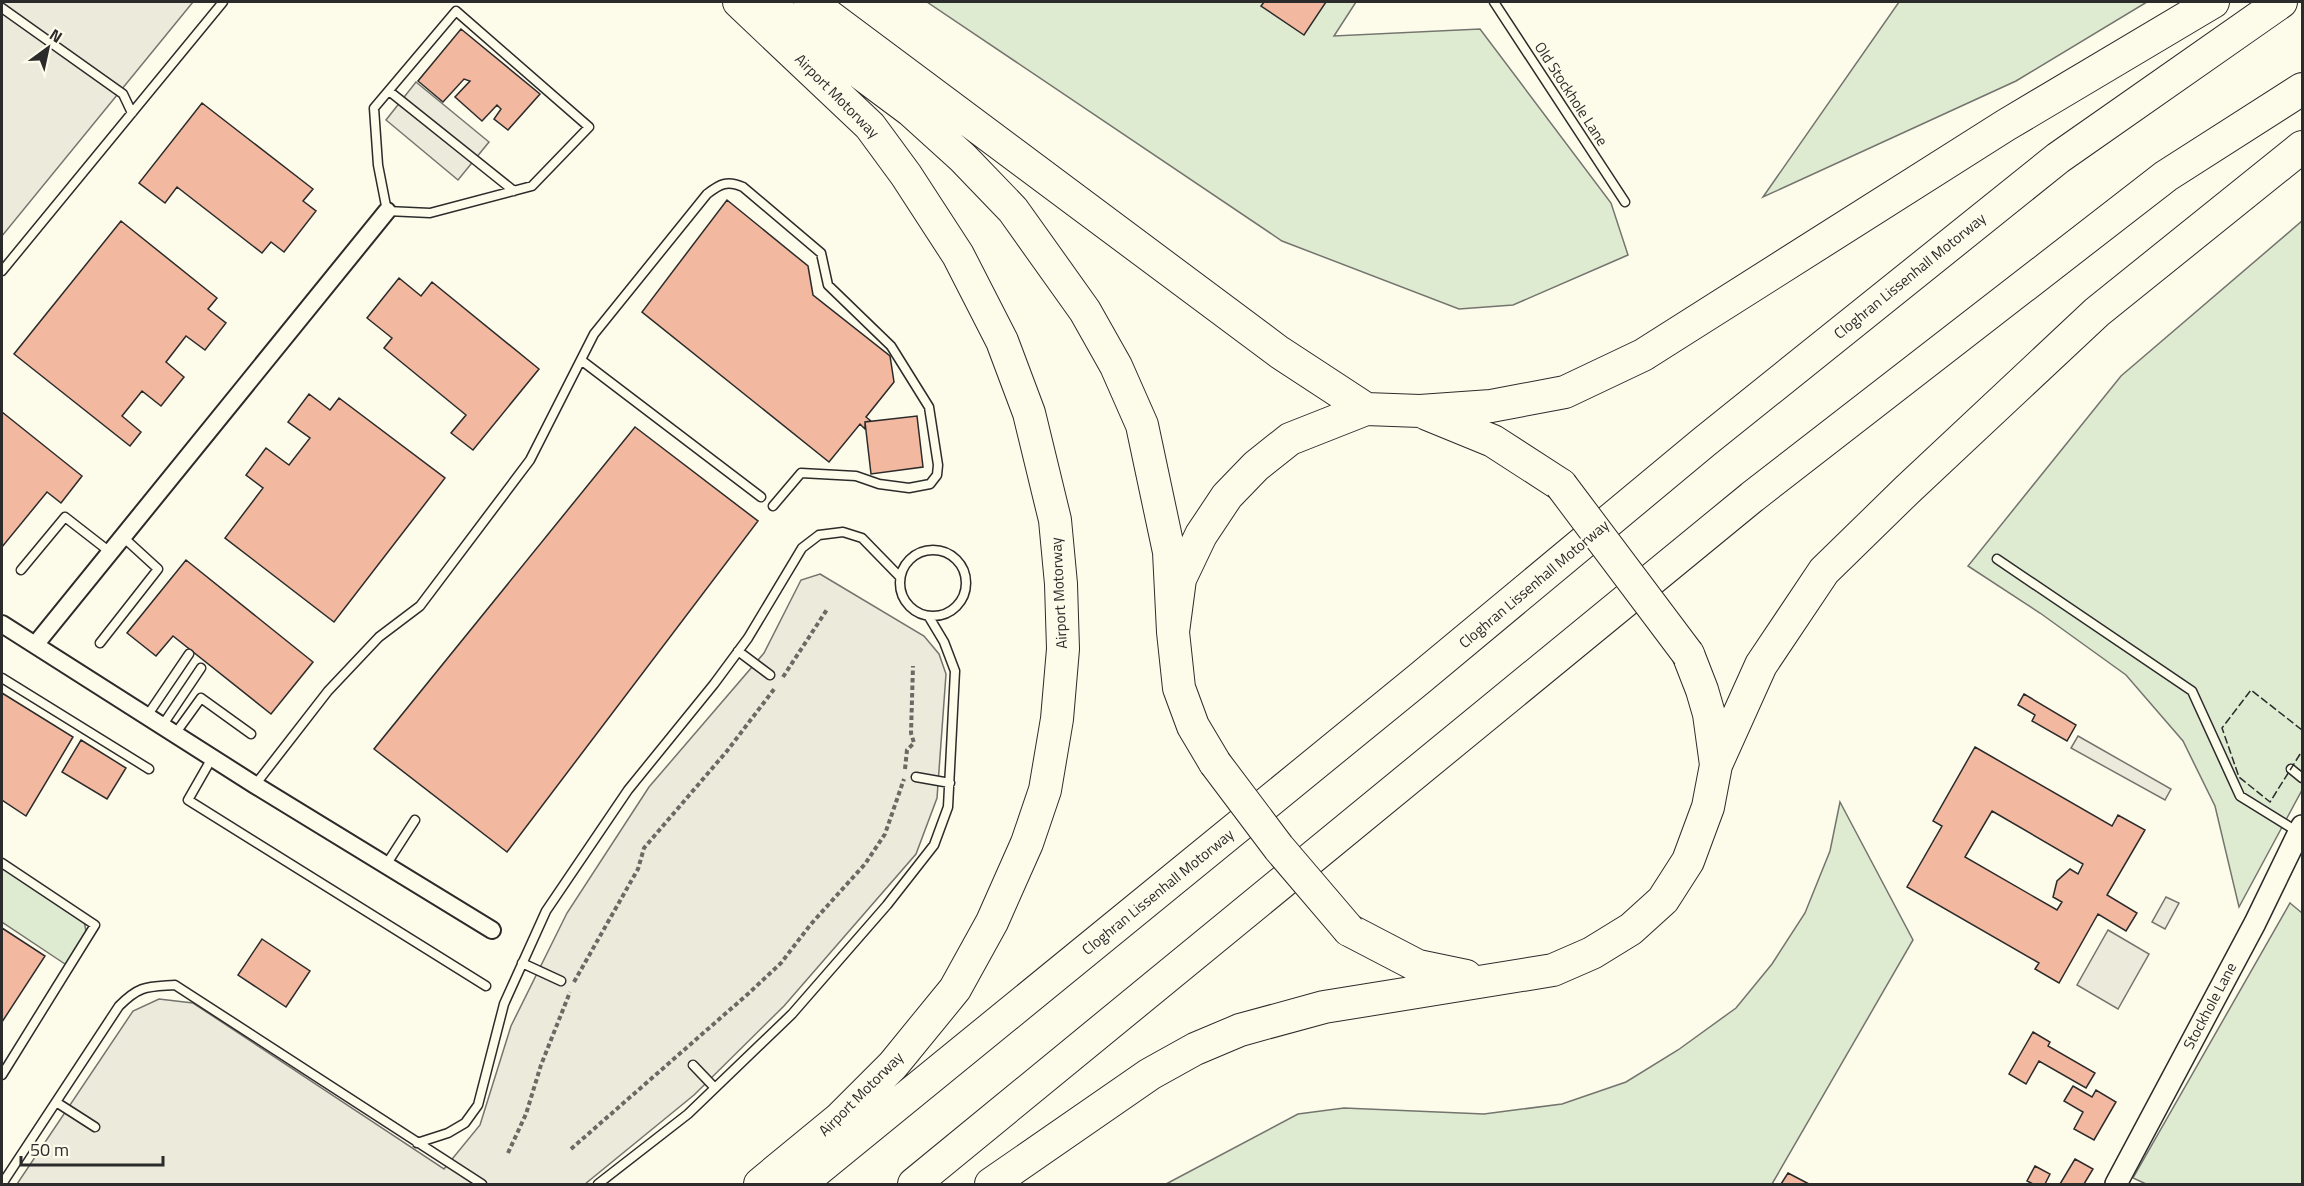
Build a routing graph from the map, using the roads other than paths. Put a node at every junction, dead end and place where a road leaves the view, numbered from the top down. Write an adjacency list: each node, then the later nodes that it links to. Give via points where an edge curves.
1 (223, 2): 11 (lane)
2 (739, 2): 66 (highway, Airport Motorway, via 870,126 958,255 1002,341 1029,413 1055,520 1063,649 1045,790 1027,843 987,932 955,989 893,1065 840,1118)
3 (765, 2): 29 (highway, via 910,110 963,158 1013,210 1085,310 1142,425 1169,552)
4 (810, 2): 18 (highway, via 1278,352)
5 (1494, 2): 14 (lane, Old Stockhole Lane)
6 (2213, 2): 19 (highway, via 2006,124 1643,355 1565,392 1491,406)
7 (2281, 2): 67 (highway, Cloghran Lissenhall Motorway, via 2039,173 1704,442)
8 (2, 8): 11 (lane, via 123,94)
9 (2302, 89): 68 (highway, via 2166,176 1762,489)
10 (389, 91): 13 (lane); 13 (lane, via 456,11 589,127 532,186); 15 (lane, via 374,108 378,165)
11 (132, 113): 16 (lane)
12 (2302, 147): 41 (highway, via 2097,312 1824,571 1761,665)
13 (514, 191): 15 (lane, via 430,213)
14 (1625, 202)
15 (387, 211): 22 (street)
16 (2, 271)
17 (581, 360): 20 (lane); 21 (lane, via 594,334 707,194 718,185 731,182 743,188 821,253 828,285 891,346 928,407 938,465 930,484 909,488 856,476 801,473); 47 (lane, via 530,460 420,606 379,637 327,691)
18 (1366, 410): 19 (highway); 29 (highway, via 1290,439 1227,496 1201,535 1180,579)
19 (1420, 411): 41 (highway, bridge, via 1492,441 1561,485 1688,654 1709,714)
20 (762, 497)
21 (773, 506)
22 (123, 537): 23 (street); 30 (lane, via 158,569)
23 (110, 552): 25 (lane, via 65,517); 31 (street)
24 (1997, 559): 49 (lane, via 2192,691 2240,796)
25 (21, 570)
26 (900, 577): 27 (lane, via 903,599 919,614); 27 (lane, via 911,558 920,552 942,551 960,563 967,584 965,595 951,612); 32 (lane, via 862,538 843,532 819,535 802,548)
27 (929, 617): 46 (lane, via 955,671)
28 (2, 624): 31 (street)
29 (1173, 632): 54 (highway, bridge, via 1179,688 1193,726 1215,763 1279,848 1349,930 1418,966)
30 (100, 643)
31 (35, 645): 37 (street)
32 (738, 651): 35 (lane); 53 (lane, via 622,800 546,911)
33 (189, 654): 37 (lane)
34 (201, 668): 38 (lane)
35 (770, 675)
36 (2, 678): 42 (lane)
37 (147, 716): 38 (street)
38 (169, 730): 39 (lane, via 201,698); 40 (street)
39 (251, 734)
40 (212, 758): 47 (street); 56 (lane, via 188,800)
41 (1716, 765): 54 (highway, via 1708,807 1688,861 1663,900 1631,929 1593,953 1553,970)
42 (149, 769)
43 (2291, 770): 45 (lane)
44 (916, 777): 46 (lane)
45 (2302, 778)
46 (950, 783): 59 (lane, via 948,807 934,844 887,905 792,1014)
47 (255, 785): 51 (street)
48 (415, 820): 51 (lane)
49 (2301, 829): 70 (street, Stockhole Lane)
50 (2, 863): 58 (lane, via 95,925)
51 (386, 865): 52 (street)
52 (492, 930)
53 (522, 963): 55 (lane); 62 (lane, via 504,1004 478,1105 465,1123)
54 (1488, 980): 69 (highway, via 1324,1007 1240,1030 1150,1074)
55 (561, 981)
56 (486, 986)
57 (693, 1065): 59 (lane)
58 (2, 1075)
59 (715, 1088): 65 (lane)
60 (56, 1102): 61 (lane); 62 (lane, via 119,1006 134,992 175,985); 63 (lane)
61 (95, 1127)
62 (417, 1143): 64 (lane)
63 (2, 1185)
64 (482, 1185)
65 (597, 1185)
66 (760, 1185)
67 (800, 1185)
68 (914, 1185)
69 (991, 1185)
70 (2116, 1185)

